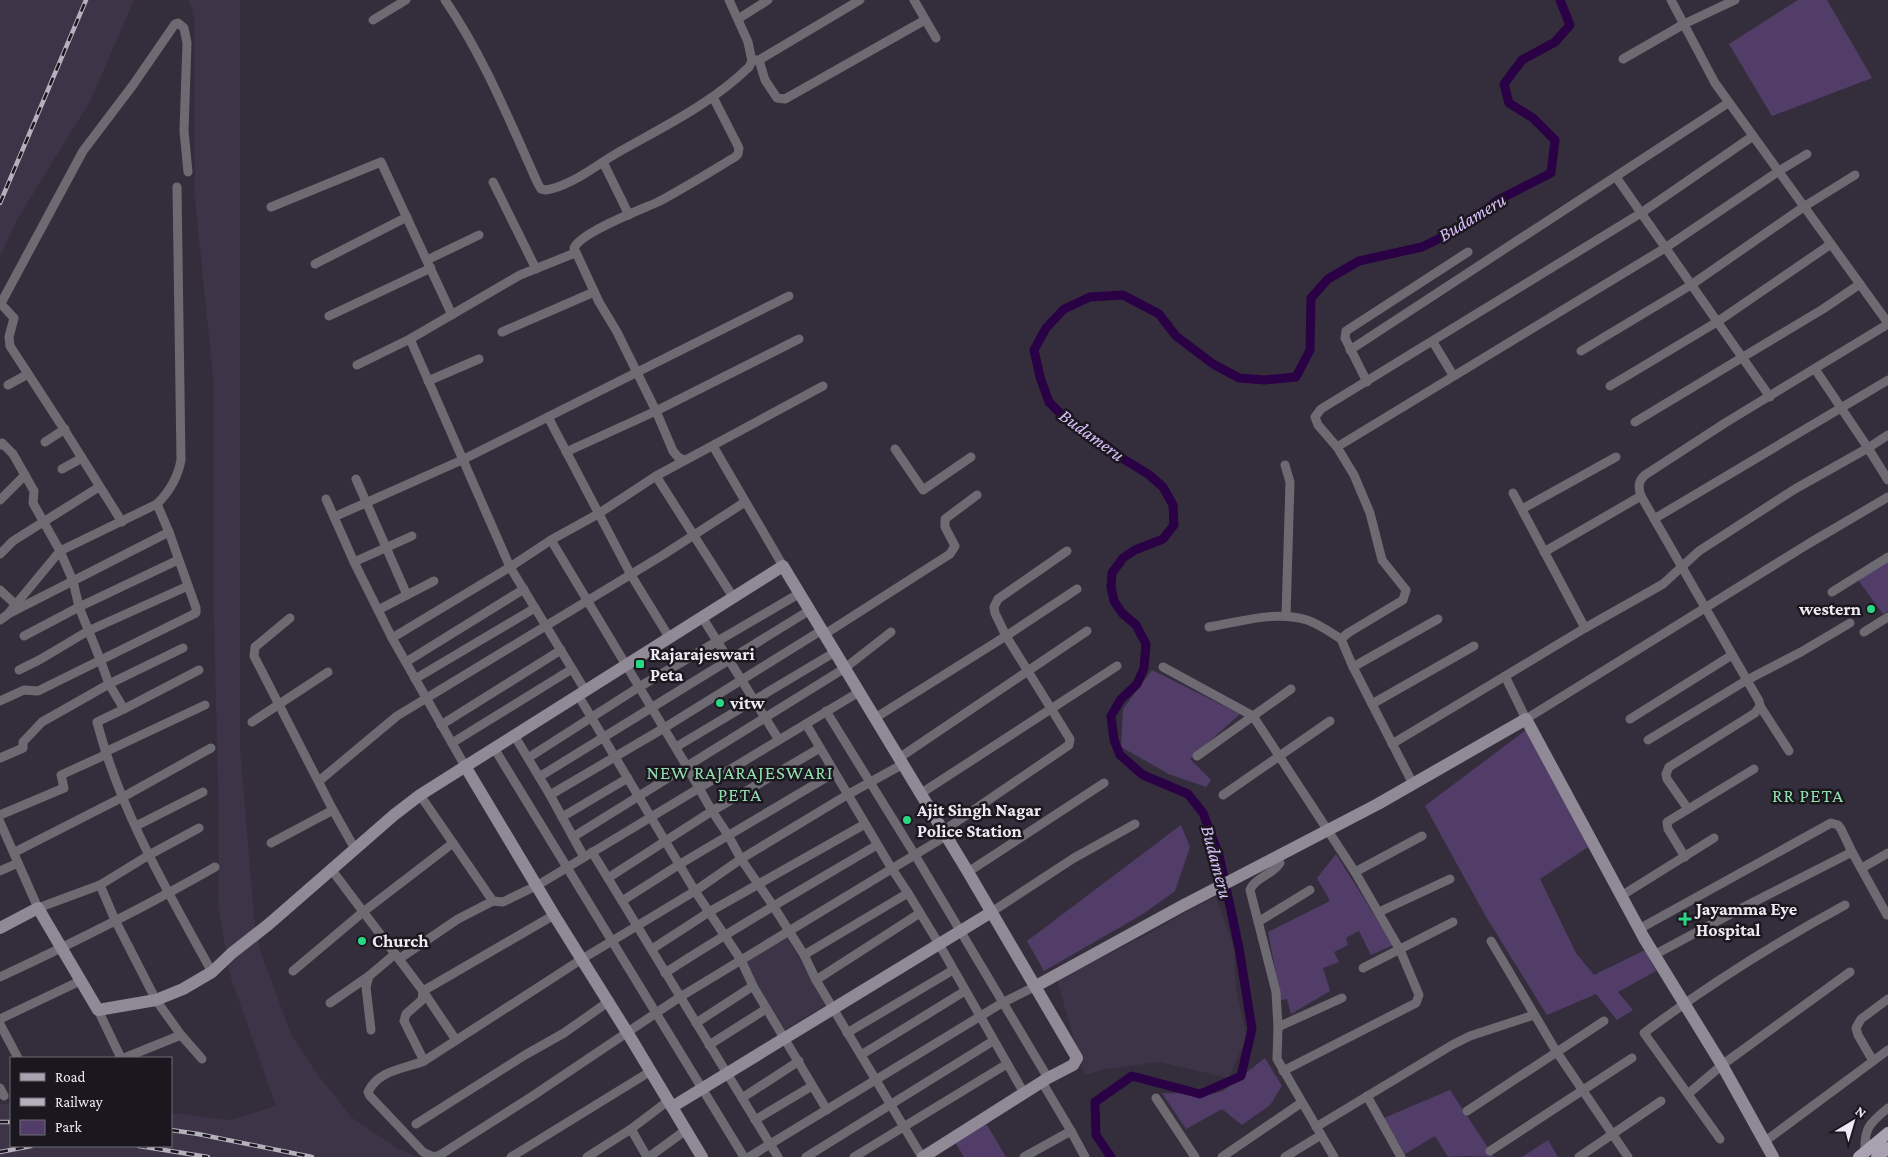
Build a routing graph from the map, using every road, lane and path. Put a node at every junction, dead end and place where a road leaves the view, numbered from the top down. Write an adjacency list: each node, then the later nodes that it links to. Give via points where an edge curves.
1 (406, 0): 10 (street)
2 (445, 0): 20 (street, via 483,65 541,189 551,189)
3 (729, 0): 9 (street)
4 (768, 0): 9 (street)
5 (860, 0): 15 (street)
6 (914, 0): 11 (street)
7 (1671, 0): 12 (street)
8 (1735, 0): 12 (street)
9 (738, 19): 15 (street)
10 (373, 20)
11 (925, 20): 13 (street); 15 (street, via 785,99 777,98 769,88)
12 (1684, 24): 14 (street); 17 (street)
13 (936, 38)
14 (1623, 59)
15 (756, 60): 16 (street)
16 (713, 97): 20 (street); 30 (street, via 739,148 738,154 658,202)
17 (1728, 104): 18 (street); 24 (street)
18 (1753, 136): 21 (street); 29 (street)
19 (1807, 154): 21 (street)
20 (603, 162): 30 (street)
21 (1779, 171): 27 (street); 34 (street)
22 (188, 172): 44 (street, via 184,131 187,43 184,28 178,23 83,151)
23 (1855, 175): 27 (street)
24 (1616, 177): 29 (street); 53 (street)
25 (493, 182): 39 (street)
26 (178, 187): 102 (street, via 181,460 168,492)
27 (1805, 206): 33 (street); 41 (street)
28 (271, 207): 31 (street, via 381,162)
29 (1641, 213): 34 (street); 52 (street)
30 (629, 214): 36 (street, via 581,239 574,248)
31 (407, 217): 37 (street); 38 (street)
32 (479, 235): 38 (street)
33 (1831, 244): 40 (street); 47 (street)
34 (1666, 248): 41 (street); 61 (street)
35 (1468, 252): 53 (street, via 1348,329 1344,338)
36 (575, 253): 39 (street); 42 (street)
37 (314, 264)
38 (429, 264): 45 (street); 46 (street)
39 (536, 269): 45 (street)
40 (1860, 284): 48 (street); 55 (street)
41 (1692, 286): 47 (street); 54 (street)
42 (594, 292): 49 (street); 59 (street)
43 (789, 296): 59 (street)
44 (0, 305): 60 (street, via 14,318 10,346)
45 (452, 314): 50 (street)
46 (329, 316)
47 (1717, 322): 55 (street); 67 (street)
48 (1888, 324): 58 (street)
49 (502, 332)
50 (410, 339): 57 (street); 63 (street)
51 (799, 339): 70 (street)
52 (1434, 342): 61 (street); 64 (street)
53 (1350, 350): 64 (street)
54 (1581, 351)
55 (1742, 358): 68 (street); 72 (street)
56 (478, 359): 63 (street)
57 (357, 365)
58 (1814, 368): 68 (street); 69 (street)
59 (637, 372): 70 (street); 71 (street)
60 (28, 374): 65 (street); 73 (street)
61 (1454, 375): 78 (street)
62 (1888, 380): 69 (street)
63 (428, 381): 85 (street)
64 (1367, 382): 78 (street, via 1321,409 1315,417)
65 (8, 385)
66 (823, 386): 77 (street)
67 (1610, 386)
68 (1770, 397): 96 (street, via 1645,475 1639,482)
69 (1842, 408): 79 (street); 106 (street)
70 (656, 411): 81 (street); 86 (street, via 673,451)
71 (548, 417): 81 (street); 85 (street)
72 (1635, 422)
73 (65, 429): 75 (street); 84 (street)
74 (1888, 435): 79 (street)
75 (45, 442)
76 (0, 445): 89 (street, via 2,443 12,454)
77 (713, 446): 86 (street); 100 (street)
78 (1337, 447): 161 (street, via 1364,497 1382,560 1406,590 1403,600)
79 (1868, 448): 92 (street); 123 (street, via 1795,489 1699,551)
80 (895, 449): 82 (street, via 923,490)
81 (566, 452): 104 (street)
82 (971, 457)
83 (1616, 457): 103 (street)
84 (82, 458): 88 (street); 93 (street)
85 (462, 460): 101 (street); 122 (street)
86 (684, 460): 90 (street)
87 (1285, 465): 142 (street, via 1290,482)
88 (62, 470)
89 (25, 475): 99 (street); 107 (street, via 34,491 33,503)
90 (656, 476): 104 (street); 110 (street)
91 (356, 479): 101 (street)
92 (1888, 480)
93 (99, 487): 107 (street); 108 (street)
94 (1513, 493): 103 (street)
95 (977, 495): 154 (street, via 945,519 945,527 955,546 950,554)
96 (1641, 496): 106 (street); 116 (street)
97 (1888, 498): 139 (street)
98 (326, 499): 105 (street)
99 (0, 500)
100 (745, 502): 110 (street); 121 (street)
101 (367, 503): 105 (street); 113 (street)
102 (157, 504): 108 (street); 109 (street)
103 (1522, 509): 116 (street)
104 (598, 514): 112 (street); 124 (street)
105 (334, 517): 120 (street)
106 (1654, 519): 123 (street)
107 (43, 522): 115 (street); 117 (street, via 13,541)
108 (122, 522): 115 (street)
109 (169, 532): 119 (street); 125 (street)
110 (694, 535): 124 (street); 134 (street)
111 (412, 536): 113 (street)
112 (551, 540): 122 (street); 135 (street)
113 (387, 548): 120 (street); 133 (street)
114 (1067, 551): 158 (street, via 996,603 995,613)
115 (60, 552): 125 (street); 136 (street)
116 (1544, 552): 151 (street)
117 (0, 554)
118 (1888, 557): 131 (street)
119 (178, 560): 127 (street); 137 (street)
120 (354, 562): 140 (street)
121 (783, 566): 132 (street); 134 (street)
122 (510, 567): 128 (street); 160 (street)
123 (1682, 567): 139 (street); 151 (street, via 1663,584)
124 (631, 574): 135 (street); 159 (street)
125 (74, 581): 137 (street); 145 (street)
126 (434, 581): 133 (street)
127 (188, 586): 153 (street); 168 (street, via 196,608 193,616)
128 (524, 589): 138 (street); 170 (street)
129 (1077, 589): 158 (street)
130 (0, 590): 136 (street)
131 (1832, 592)
132 (800, 593): 141 (street); 162 (street)
133 (407, 595): 140 (street)
134 (733, 597): 143 (street)
135 (588, 600): 149 (street); 171 (street)
136 (15, 604): 145 (street)
137 (79, 607): 153 (street); 157 (street)
138 (535, 608): 149 (street); 182 (street)
139 (1706, 608): 167 (street); 205 (street)
140 (378, 610): 160 (street)
141 (810, 610): 154 (street); 169 (street)
142 (1286, 616): 150 (street); 161 (street, via 1322,626)
143 (702, 617): 159 (street); 162 (street)
144 (1888, 617): 156 (street)
145 (4, 618)
146 (290, 618): 193 (street, via 255,647 254,652 258,666)
147 (1438, 619): 174 (street)
148 (1850, 623): 183 (street)
149 (546, 625): 165 (street); 190 (street)
150 (1209, 627)
151 (1585, 628): 181 (street)
152 (1087, 631): 180 (street)
153 (88, 632): 168 (street); 177 (street)
154 (823, 632): 166 (street); 184 (street)
155 (892, 632): 175 (street)
156 (1864, 632)
157 (24, 636)
158 (1006, 636): 180 (street); 204 (street)
159 (669, 637): 171 (street)
160 (392, 638): 170 (street)
161 (1341, 639): 174 (street)
162 (718, 642): 169 (street); 186 (street)
163 (1474, 646): 194 (street)
164 (182, 648): 185 (street)
165 (561, 650): 176 (street); 209 (street)
166 (835, 652): 175 (street); 192 (street)
167 (1732, 655): 183 (street); 206 (street)
168 (100, 659): 185 (street); 191 (street, via 38,691 24,690)
169 (729, 661): 184 (street); 197 (street)
170 (406, 662): 182 (street)
171 (626, 664): 186 (street); 189 (street)
172 (1117, 666): 198 (street)
173 (1163, 667): 201 (street)
174 (1353, 667): 194 (street)
175 (845, 668): 188 (street); 203 (street)
176 (572, 669): 189 (street); 216 (street)
177 (19, 670)
178 (199, 670): 199 (street)
179 (328, 672): 193 (street)
180 (1028, 672): 198 (street); 229 (street)
181 (1505, 676): 205 (street); 217 (street)
182 (415, 679): 190 (street)
183 (1747, 680): 196 (street); 215 (street)
184 (742, 681): 192 (street); 211 (street)
185 (109, 684): 199 (street); 227 (street, via 42,722 23,742 23,748)
186 (640, 687): 197 (street); 202 (street)
187 (1291, 689): 201 (street)
188 (859, 692): 200 (street); 204 (street)
189 (582, 693): 202 (street); 212 (street)
190 (427, 699): 209 (street); 236 (street, via 397,716)
191 (0, 701)
192 (754, 701): 203 (street); 218 (street)
193 (280, 704): 208 (street); 236 (street)
194 (1372, 704): 217 (street)
195 (205, 705): 223 (street)
196 (1760, 706): 222 (street); 249 (street, via 1755,713 1668,767 1667,779)
197 (651, 707): 211 (street); 213 (street)
198 (1051, 708): 242 (street); 261 (street, via 1070,739 1069,745)
199 (124, 709): 223 (street, via 97,722)
200 (826, 712): 210 (street); 237 (street)
201 (1253, 716): 224 (street); 226 (street)
202 (591, 718): 213 (street); 228 (street)
203 (765, 718): 214 (street); 230 (street)
204 (875, 718): 229 (street)
205 (1526, 718): 239 (street); 300 (street)
206 (1630, 720)
207 (1330, 721): 226 (street)
208 (252, 722)
209 (442, 724): 216 (street)
210 (806, 724): 214 (street); 221 (street)
211 (664, 728): 218 (street); 225 (street)
212 (514, 735): 220 (street); 228 (street)
213 (602, 737): 225 (street); 234 (street)
214 (779, 740): 240 (street)
215 (1648, 740)
216 (452, 742): 231 (street)
217 (1392, 744): 239 (street)
218 (676, 747): 230 (street)
219 (211, 748): 248 (street)
220 (494, 748): 231 (street); 284 (street)
221 (820, 748): 233 (street); 251 (street)
222 (1789, 752)
223 (105, 753): 248 (street); 252 (street, via 61,775 64,788)
224 (1197, 756)
225 (615, 757): 235 (street); 244 (street)
226 (1280, 757): 246 (street); 260 (street)
227 (0, 758)
228 (528, 758): 234 (street)
229 (901, 761): 237 (street); 242 (street)
230 (686, 765): 240 (street); 247 (street)
231 (465, 766): 243 (street); 294 (street)
232 (1754, 769): 249 (street)
233 (834, 773): 245 (street); 262 (street)
234 (539, 777): 244 (street)
235 (628, 778): 247 (street); 253 (street)
236 (320, 781): 250 (street)
237 (870, 782): 245 (street); 276 (street)
238 (1104, 783): 289 (street)
239 (1413, 784): 260 (street)
240 (699, 788): 251 (street); 254 (street)
241 (203, 792): 258 (street)
242 (920, 794): 261 (street)
243 (420, 795): 267 (street); 270 (street)
244 (550, 795): 253 (street)
245 (848, 795): 256 (street); 279 (street)
246 (1223, 795)
247 (639, 796): 254 (street); 264 (street)
248 (123, 797): 258 (street); 271 (street)
249 (1688, 809): 277 (street, via 1667,825)
250 (333, 810): 268 (street); 270 (street)
251 (712, 811): 262 (street); 266 (street)
252 (0, 815)
253 (562, 817): 264 (street)
254 (651, 817): 266 (street); 272 (street)
255 (0, 822): 271 (street)
256 (865, 824): 269 (street); 295 (street)
257 (1135, 824): 308 (street, via 1074,858)
258 (136, 826): 275 (street)
259 (199, 828): 275 (street)
260 (1328, 830): 280 (street); 290 (street)
261 (944, 834): 276 (street); 289 (street)
262 (728, 835): 279 (street); 282 (street)
263 (1422, 836): 290 (street)
264 (573, 837): 278 (street)
265 (1714, 838): 277 (street)
266 (665, 841): 282 (street); 291 (street)
267 (453, 843): 302 (street); 306 (street)
268 (271, 844)
269 (877, 845): 287 (street); 304 (street)
270 (355, 848): 286 (street)
271 (15, 852): 281 (street)
272 (592, 852): 278 (street); 291 (street)
273 (1852, 852): 285 (street); 318 (street, via 1841,829 1831,823); 329 (street)
274 (1888, 853): 285 (street)
275 (149, 855): 293 (street); 299 (street)
276 (915, 855): 287 (street); 320 (street)
277 (1685, 857): 300 (street)
278 (584, 858): 284 (street)
279 (741, 860): 295 (street); 297 (street)
280 (1277, 860): 314 (street, via 1271,872 1251,886); 344 (street, via 1182,906)
281 (18, 863): 288 (street); 305 (street)
282 (680, 864): 297 (street); 301 (street)
283 (215, 867): 299 (street)
284 (567, 867): 294 (street); 322 (street)
285 (1862, 868): 312 (street)
286 (331, 869): 306 (street); 336 (street)
287 (892, 869): 298 (street); 319 (street)
288 (0, 870)
289 (968, 872): 308 (street)
290 (1355, 872): 309 (street)
291 (608, 878): 301 (street)
292 (1450, 879): 309 (street)
293 (100, 885): 305 (street); 313 (street)
294 (538, 885): 302 (street, via 503,902); 311 (street)
295 (759, 885): 304 (street); 307 (street)
296 (1310, 890): 314 (street)
297 (695, 891): 307 (street); 316 (street)
298 (908, 893): 310 (street); 328 (street)
299 (169, 894): 313 (street); 336 (street)
300 (1621, 896): 318 (street)
301 (622, 900): 316 (street)
302 (493, 901): 330 (street)
303 (1845, 905): 354 (street, via 1787,937)
304 (774, 907): 319 (street); 321 (street)
305 (38, 908): 317 (street); 325 (street)
306 (363, 912): 330 (street); 335 (street)
307 (709, 912): 321 (street); 326 (street)
308 (990, 912): 320 (street); 344 (street)
309 (1379, 912): 327 (street)
310 (920, 913): 324 (street); 341 (street)
311 (554, 915): 331 (street); 346 (street)
312 (1887, 915)
313 (115, 920): 325 (street); 350 (street)
314 (1258, 922): 365 (street, via 1276,992)
315 (1452, 922): 327 (street)
316 (636, 926): 322 (street); 326 (street)
317 (0, 928)
318 (1639, 928): 329 (street)
319 (788, 930): 328 (street); 332 (street)
320 (960, 931): 324 (street); 353 (street)
321 (723, 935): 332 (street); 338 (street)
322 (612, 940): 331 (street); 358 (street)
323 (1491, 941): 359 (street)
324 (938, 944): 334 (street); 356 (street)
325 (61, 948): 340 (street); 342 (street)
326 (652, 949): 338 (street)
327 (1400, 950): 333 (street); 388 (street, via 1419,995 1416,1004)
328 (804, 955): 341 (street)
329 (1654, 955): 354 (street)
330 (397, 956): 339 (street); 346 (street)
331 (582, 959): 351 (street); 371 (street)
332 (741, 960): 343 (street); 347 (street)
333 (1363, 968)
334 (953, 970): 345 (street); 368 (street)
335 (293, 971)
336 (212, 972): 350 (street)
337 (1850, 972): 386 (street)
338 (665, 973): 347 (street)
339 (369, 976): 352 (street); 366 (street, via 366,987)
340 (0, 977)
341 (816, 980): 356 (street)
342 (80, 981): 357 (street); 361 (street)
343 (752, 986): 355 (street); 363 (street)
344 (1036, 986): 353 (street); 391 (street, via 1077,1058 1073,1065)
345 (965, 990): 360 (street); 376 (street)
346 (423, 991): 371 (street); 382 (street, via 422,1000 406,1014 404,1021)
347 (680, 997): 358 (street); 363 (street)
348 (1342, 998): 365 (street)
349 (1888, 999): 384 (street, via 1861,1019 1856,1028)
350 (156, 1000): 357 (street); 369 (street)
351 (608, 1002): 367 (street); 408 (street, via 564,1033)
352 (330, 1003)
353 (1002, 1003): 360 (street); 391 (street)
354 (1683, 1004): 386 (street); 396 (street, via 1644,1033)
355 (766, 1008): 370 (street); 373 (street)
356 (833, 1008): 368 (street); 370 (street)
357 (98, 1010): 378 (street)
358 (657, 1012): 367 (street); 393 (street)
359 (1534, 1015): 375 (street); 397 (street, via 1470,1036)
360 (980, 1017): 372 (street); 390 (street)
361 (0, 1019)
362 (1604, 1021): 375 (street)
363 (696, 1023): 373 (street)
364 (0, 1024): 377 (street)
365 (1278, 1027): 388 (street, via 1276,1054)
366 (371, 1030)
367 (627, 1032): 382 (street, via 434,1157 413,1142 368,1092 381,1076); 387 (street)
368 (847, 1033): 376 (street)
369 (181, 1035): 379 (street); 381 (street)
370 (784, 1039): 383 (street); 389 (street)
371 (456, 1040): 382 (street)
372 (993, 1041): 385 (street); 403 (street)
373 (709, 1045): 389 (street)
374 (1888, 1050): 384 (street)
375 (1556, 1051): 394 (street); 406 (street)
376 (861, 1055): 390 (street)
377 (17, 1057)
378 (122, 1057)
379 (125, 1057)
380 (1632, 1058): 394 (street)
381 (202, 1059)
382 (424, 1061)
383 (799, 1061): 392 (street); 398 (street)
384 (1873, 1061): 417 (street)
385 (1007, 1064): 395 (street); 409 (street)
386 (1722, 1065): 396 (street); 417 (street)
387 (650, 1071): 402 (street); 422 (street)
388 (1283, 1072): 401 (street)
389 (727, 1074): 393 (street); 398 (street)
390 (875, 1080): 403 (street); 405 (street)
391 (1045, 1080): 395 (street); 412 (street)
392 (812, 1086): 405 (street); 407 (street)
393 (703, 1089): 402 (street); 426 (street)
394 (1584, 1091): 415 (street); 420 (street)
395 (1024, 1093): 431 (street)
396 (1688, 1094): 416 (street)
397 (1367, 1096): 413 (street); 438 (street)
398 (742, 1098): 407 (street)
399 (1156, 1098): 434 (street)
400 (1661, 1101): 415 (street)
401 (1301, 1103): 413 (street); 435 (street)
402 (670, 1104): 410 (street); 411 (street)
403 (890, 1105): 409 (street); 429 (street)
404 (1888, 1108): 421 (street, via 1869,1125)
405 (827, 1110): 418 (street)
406 (1467, 1111)
407 (755, 1120): 418 (street)
408 (416, 1124)
409 (904, 1127): 430 (street); 431 (street)
410 (631, 1129): 423 (street); 424 (street)
411 (686, 1130): 424 (street); 425 (street)
412 (1071, 1131): 432 (street); 433 (street)
413 (1318, 1131): 436 (street); 437 (street)
414 (1888, 1133): 421 (main road)
415 (1613, 1135): 439 (street); 440 (street)
416 (1720, 1139)
417 (1764, 1142): 441 (street)
418 (770, 1144): 427 (street); 428 (street)
419 (1888, 1148): 442 (main road)
420 (1490, 1151)
421 (1862, 1154)
422 (511, 1157)
423 (587, 1157)
424 (648, 1157)
425 (702, 1157)
426 (744, 1157)
427 (749, 1157)
428 (778, 1157)
429 (806, 1157)
430 (854, 1157)
431 (922, 1157)
432 (1024, 1157)
433 (1085, 1157)
434 (1195, 1157)
435 (1222, 1157)
436 (1285, 1157)
437 (1334, 1157)
438 (1401, 1157)
439 (1579, 1157)
440 (1628, 1157)
441 (1773, 1157)
442 (1877, 1157)

